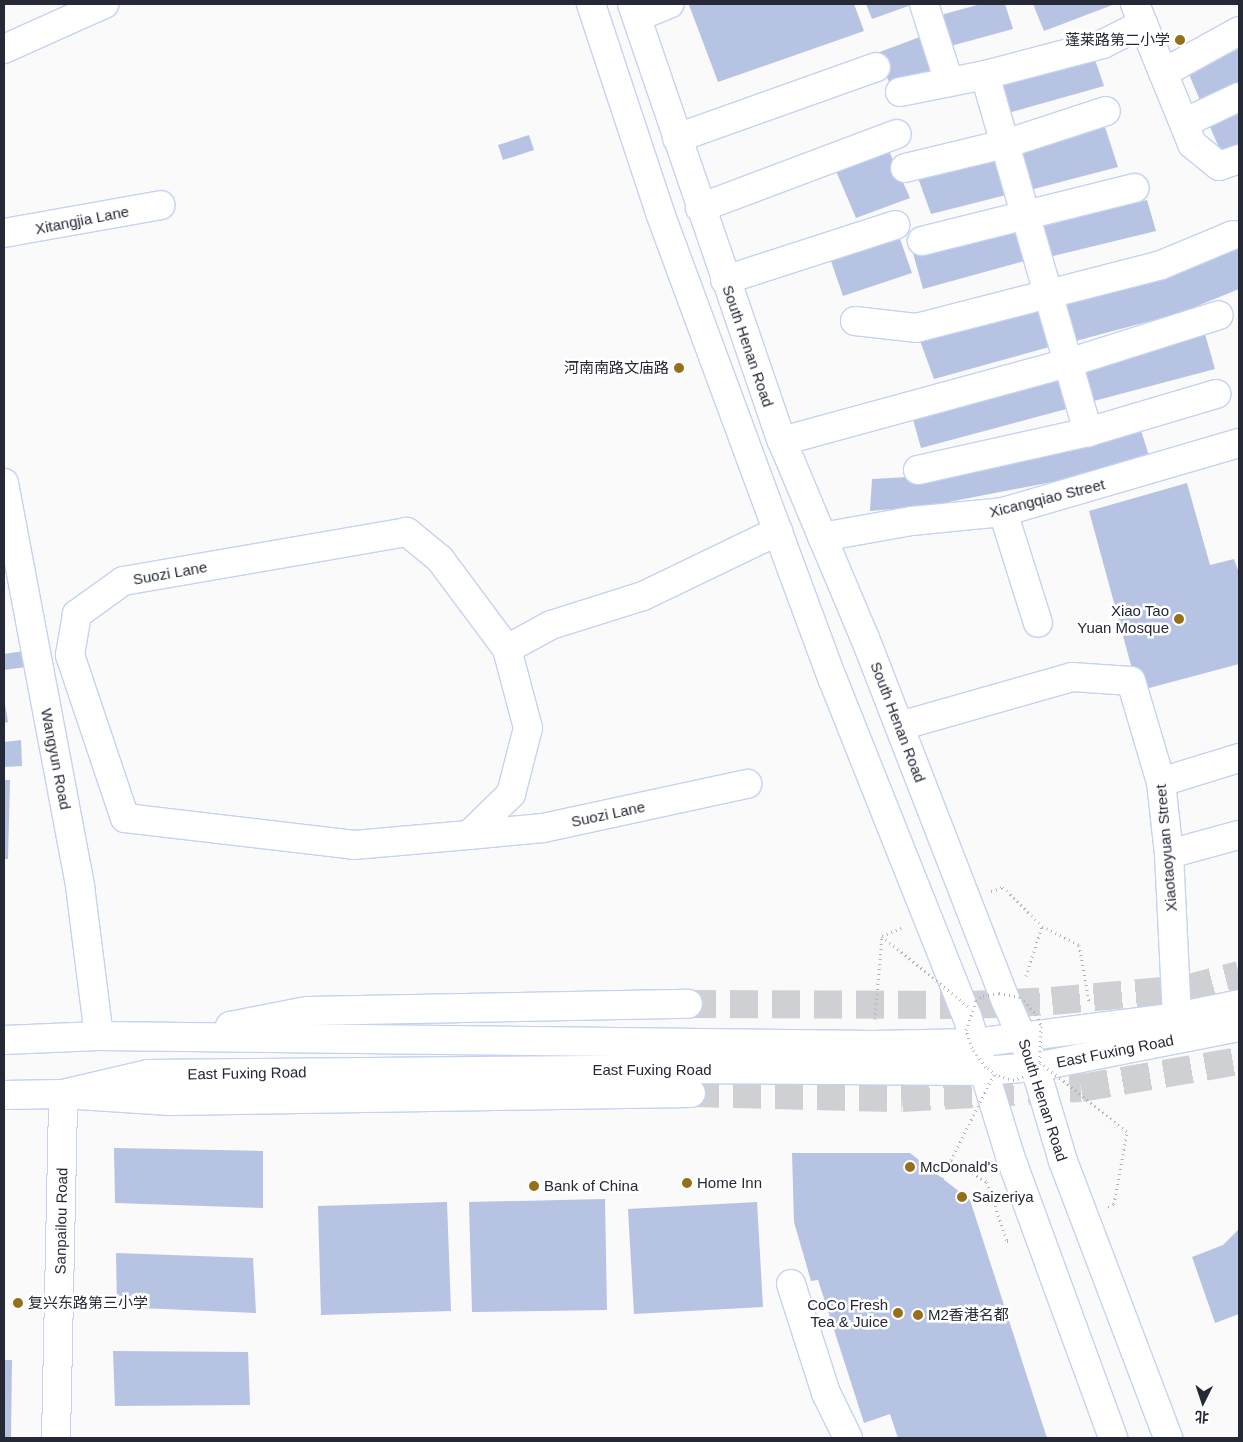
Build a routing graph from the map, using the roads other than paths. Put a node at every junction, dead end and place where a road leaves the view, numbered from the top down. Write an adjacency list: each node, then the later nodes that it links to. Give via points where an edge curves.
1 (104, 4): 8 (main road)
2 (590, 4): 43 (main road, via 660,213)
3 (669, 4): 5 (main road)
4 (924, 4): 12 (main road)
5 (635, 10): 18 (main road, South Henan Road)
6 (1139, 14): 10 (main road); 11 (main road, via 1103,44)
7 (1239, 31): 10 (main road)
8 (4, 49)
9 (876, 67): 18 (main road)
10 (1163, 73): 16 (main road)
11 (985, 75): 12 (main road); 19 (main road)
12 (949, 82): 13 (main road)
13 (900, 92)
14 (1239, 97): 16 (main road)
15 (1106, 111): 19 (main road)
16 (1184, 123): 20 (main road, via 1192,144 1219,166)
17 (897, 134): 24 (main road)
18 (677, 138): 24 (main road, South Henan Road)
19 (1005, 144): 21 (main road); 25 (main road)
20 (1239, 159)
21 (905, 168)
22 (1134, 188): 25 (main road)
23 (161, 205): 27 (main road, Xitangjia Lane)
24 (700, 208): 30 (main road, South Henan Road)
25 (1026, 216): 29 (main road); 31 (main road)
26 (895, 225): 30 (main road)
27 (4, 233)
28 (1233, 235): 31 (main road, via 1161,265)
29 (922, 241)
30 (725, 280): 37 (main road, South Henan Road)
31 (1048, 294): 33 (main road, via 916,328); 34 (main road)
32 (1219, 315): 34 (main road)
33 (854, 321)
34 (1068, 363): 36 (main road); 37 (main road)
35 (1216, 394): 36 (main road)
36 (1088, 432): 39 (main road)
37 (782, 441): 44 (main road, South Henan Road)
38 (1239, 443): 41 (main road, Xicangqiao Street)
39 (918, 470)
40 (4, 483): 42 (main road, Wangyun Road)
41 (1003, 512): 44 (main road, Xicangqiao Street, via 912,521); 45 (main road)
42 (8, 530): 58 (main road, Wangyun Road, via 80,886)
43 (778, 531): 46 (main road, via 643,596 551,625); 62 (main road)
44 (822, 537): 47 (main road, South Henan Road)
45 (1038, 623)
46 (507, 649): 51 (main road, Suozi Lane, via 528,728 511,794); 51 (main road, Suozi Lane, via 440,559 408,532 124,581 77,614 70,654 125,818 354,845)
47 (900, 726): 49 (main road, Xiaotaoyuan Street, via 1072,677 1131,681); 60 (main road, South Henan Road)
48 (1239, 758): 49 (main road)
49 (1161, 782): 53 (main road, Xiaotaoyuan Street)
50 (747, 784): 51 (main road, Suozi Lane, via 543,828)
51 (469, 835)
52 (1239, 835): 53 (main road)
53 (1169, 854): 56 (main road, Xiaotaoyuan Street)
54 (688, 1004): 59 (main road, East Fuxing Road, via 307,1010)
55 (1239, 1004): 56 (main road, East Fuxing Road)
56 (1177, 1016): 60 (main road, East Fuxing Road)
57 (1239, 1028): 63 (main road, East Fuxing Road)
58 (99, 1036): 59 (main road, East Fuxing Road); 61 (main road, East Fuxing Road)
59 (177, 1037): 62 (main road, East Fuxing Road, via 873,1045)
60 (1023, 1037): 62 (main road, East Fuxing Road); 63 (main road, South Henan Road)
61 (4, 1040)
62 (975, 1042): 64 (main road)
63 (1038, 1064): 64 (main road, East Fuxing Road); 72 (main road, South Henan Road, via 1063,1161)
64 (988, 1072): 66 (main road, East Fuxing Road, via 676,1069 148,1074); 71 (main road)
65 (691, 1093): 66 (main road, East Fuxing Road, via 170,1101)
66 (64, 1094): 67 (main road, East Fuxing Road); 69 (main road, Sanpailou Road)
67 (4, 1095)
68 (791, 1284): 70 (main road, via 826,1393)
69 (56, 1438)
70 (848, 1438)
71 (1112, 1438)
72 (1168, 1438)

